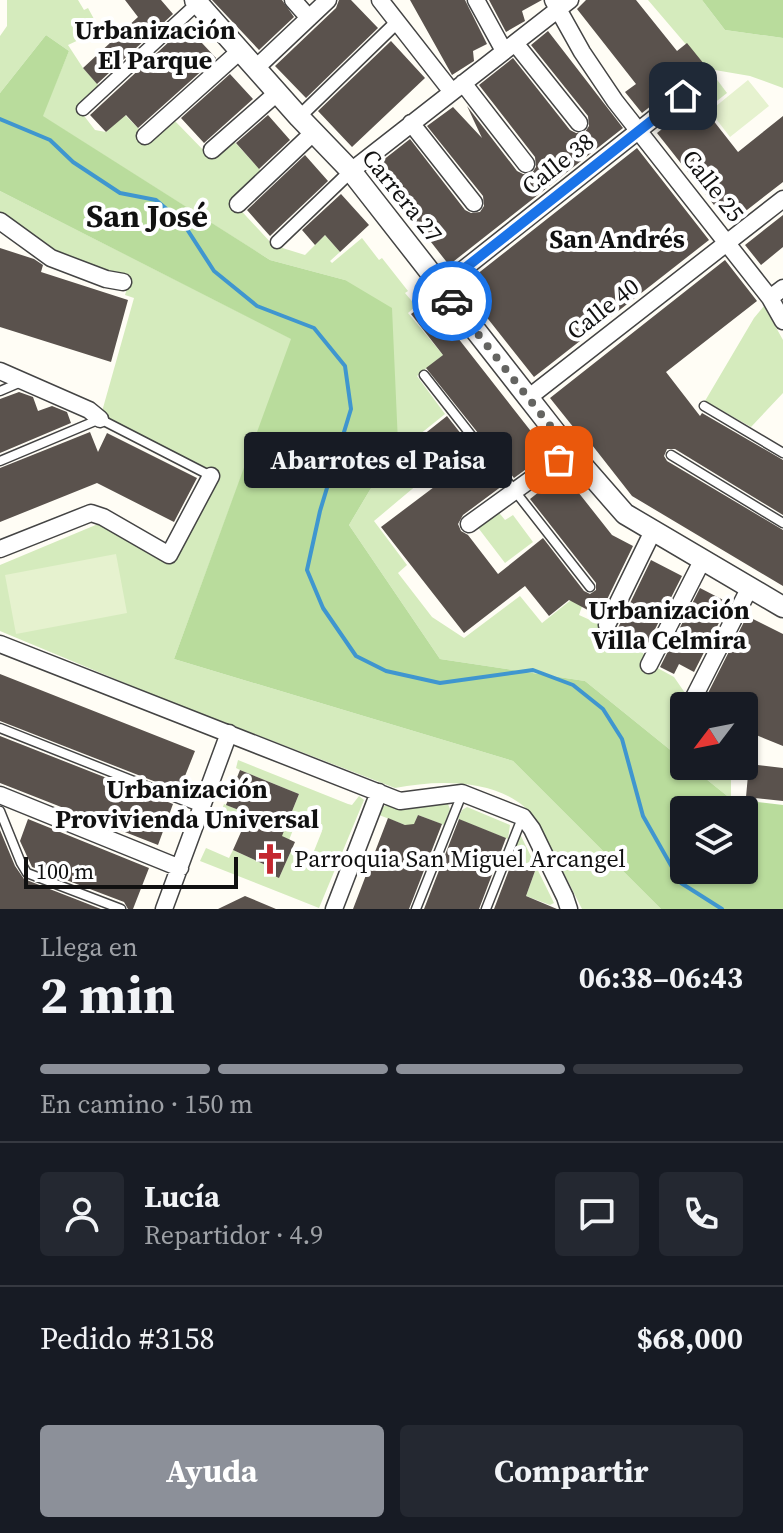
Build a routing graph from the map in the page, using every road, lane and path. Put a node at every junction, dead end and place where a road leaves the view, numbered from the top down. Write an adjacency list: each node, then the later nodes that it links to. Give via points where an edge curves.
1 (293, 0): 7 (street)
2 (328, 0): 7 (street)
3 (380, 0): 8 (street)
4 (476, 0): 9 (street)
5 (196, 2): 10 (street, Carrera 27); 15 (street)
6 (561, 3): 9 (street); 19 (street, Calle 25, via 582,52)
7 (309, 18): 11 (street)
8 (397, 22): 13 (street); 16 (street)
9 (510, 47): 13 (street); 18 (street)
10 (241, 50): 11 (street, Carrera 27); 21 (street)
11 (257, 67): 14 (street, Carrera 27)
12 (705, 78): 19 (street, Calle 38)
13 (457, 87): 17 (street); 23 (street)
14 (278, 92): 16 (street, Carrera 27); 22 (street)
15 (83, 109)
16 (299, 117): 20 (street, Carrera 27)
17 (411, 123): 24 (street); 26 (street)
18 (579, 123)
19 (640, 130): 30 (street, Calle 25); 32 (street, Calle 38)
20 (314, 132): 24 (street, Carrera 27); 27 (street)
21 (145, 136)
22 (212, 150)
23 (526, 164)
24 (351, 171): 29 (street); 32 (street, Carrera 27)
25 (783, 199): 30 (street, Calle 40)
26 (474, 203)
27 (238, 204)
28 (0, 221): 31 (street, via 51,258)
29 (277, 242)
30 (727, 242): 33 (street, Calle 25); 39 (street, Calle 40)
31 (123, 282)
32 (441, 287): 39 (street, Carrera 27)
33 (776, 293): 34 (street, Calle 25)
34 (783, 321)
35 (0, 371): 37 (street)
36 (424, 375): 47 (lane)
37 (24, 380): 38 (lane); 41 (street)
38 (0, 391)
39 (528, 398): 42 (street, Carrera 27)
40 (704, 406): 43 (lane)
41 (100, 419): 45 (lane); 46 (lane)
42 (570, 451): 47 (street); 50 (street, Carrera 27, via 625,514)
43 (783, 453)
44 (671, 455): 48 (lane)
45 (0, 461)
46 (211, 476): 51 (street, via 169,555 91,513)
47 (514, 492): 49 (street); 53 (lane)
48 (783, 523)
49 (469, 524)
50 (653, 531): 52 (street, Carrera 27); 56 (street)
51 (2, 544)
52 (703, 559): 54 (street, Carrera 27); 58 (street)
53 (590, 587)
54 (750, 587): 55 (street, Carrera 27); 59 (street)
55 (783, 607)
56 (607, 625)
57 (0, 644): 61 (street)
58 (649, 665)
59 (697, 692)
60 (0, 728): 65 (lane)
61 (229, 733): 62 (street); 65 (street)
62 (379, 792): 63 (street, via 400,801); 71 (street)
63 (462, 793): 67 (street); 72 (lane)
64 (0, 795): 68 (street)
65 (202, 808): 68 (street)
66 (0, 811): 69 (lane, via 27,873)
67 (523, 817): 73 (lane); 74 (street)
68 (180, 868): 70 (street)
69 (121, 909)
70 (164, 909)
71 (334, 909)
72 (416, 909)
73 (486, 909)
74 (569, 909)

